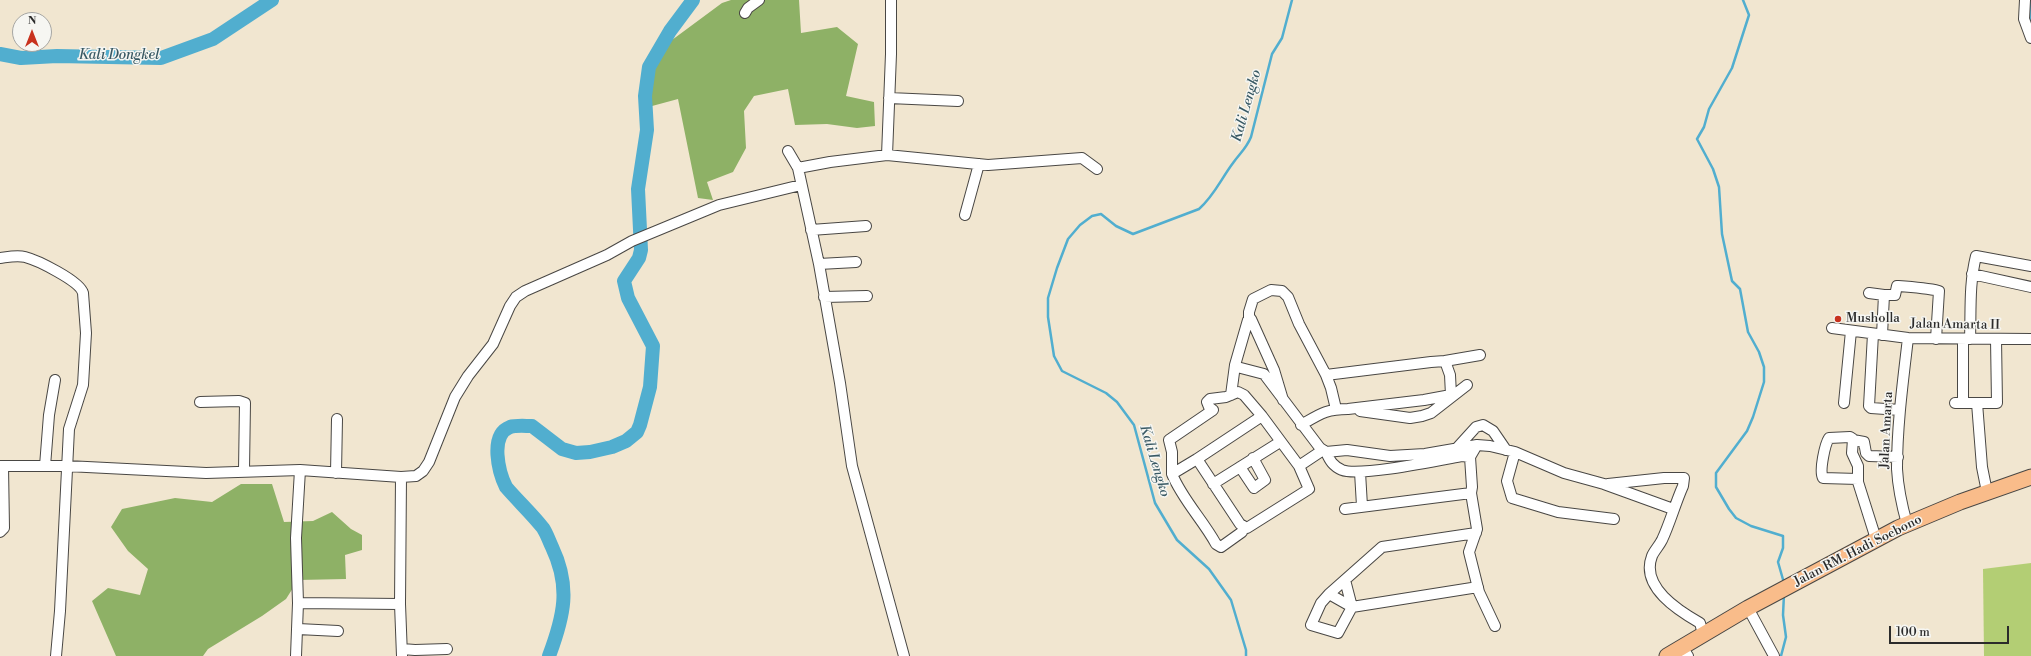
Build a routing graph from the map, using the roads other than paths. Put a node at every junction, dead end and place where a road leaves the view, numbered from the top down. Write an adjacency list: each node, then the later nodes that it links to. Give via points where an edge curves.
1 (759, 0): 4 (street)
2 (891, 0): 6 (street)
3 (2024, 0): 5 (street, via 2024,19)
4 (745, 13)
5 (2031, 38)
6 (889, 98): 7 (street); 9 (street)
7 (958, 101)
8 (788, 151): 11 (street)
9 (887, 155): 10 (street); 11 (street)
10 (979, 164): 12 (street, via 1082,158); 14 (street)
11 (798, 168): 13 (street)
12 (1097, 169)
13 (801, 185): 16 (street); 78 (street, via 719,205 632,241 516,297 493,344 468,376 456,398 429,462 416,476)
14 (965, 215)
15 (866, 226): 16 (street)
16 (811, 230): 19 (street)
17 (0, 258): 69 (street, via 27,257 62,275 82,290 86,333 83,385 69,429)
18 (856, 262): 19 (street)
19 (819, 264): 26 (street)
20 (2031, 266): 21 (street, via 1977,256)
21 (1972, 274): 22 (street); 33 (street)
22 (2031, 287)
23 (1869, 293): 24 (street)
24 (1884, 295): 30 (street); 32 (street, via 1895,295 1897,286 1939,291)
25 (867, 296): 26 (street)
26 (824, 297): 109 (street, via 854,472)
27 (1249, 319): 37 (street); 39 (street); 41 (street, via 1253,299 1271,290 1282,291 1288,297)
28 (1832, 328): 29 (street, Jalan Amarta II)
29 (1852, 331): 30 (street, Jalan Amarta II); 48 (street)
30 (1878, 334): 31 (street, Jalan Amarta II); 52 (street, via 1869,406)
31 (1908, 338): 32 (street, Jalan Amarta II); 52 (street, Jalan Amarta)
32 (1936, 339): 33 (street, Jalan Amarta II)
33 (1966, 339): 34 (street, Jalan Amarta II); 49 (street, via 1959,403)
34 (1996, 339): 35 (street, Jalan Amarta II); 49 (street, via 2001,403)
35 (2031, 339)
36 (1480, 354): 38 (street)
37 (1269, 360): 40 (street); 46 (street)
38 (1445, 361): 41 (street); 44 (street, via 1450,375)
39 (1235, 365): 40 (street); 45 (street)
40 (1264, 374): 46 (street)
41 (1326, 376): 51 (street, via 1332,388)
42 (55, 380): 68 (street)
43 (1466, 385): 44 (street)
44 (1451, 395): 50 (street); 50 (street, via 1430,413 1410,418)
45 (1228, 396): 53 (street, via 1238,392 1244,395); 76 (street, via 1218,407 1169,440)
46 (1283, 400): 55 (street)
47 (200, 402): 72 (street, via 239,401 245,404)
48 (1844, 403)
49 (1977, 403): 82 (street, via 1982,467)
50 (1350, 408): 51 (street)
51 (1336, 409): 55 (street, via 1330,409)
52 (1900, 410): 63 (street, Jalan Amarta)
53 (1262, 416): 57 (street); 66 (street)
54 (337, 419): 75 (street)
55 (1301, 425): 60 (street)
56 (1853, 440): 63 (street, via 1864,442 1869,456); 79 (street, via 1852,453 1858,463); 79 (street, via 1850,437 1832,436 1828,439 1821,474 1826,480)
57 (1280, 442): 64 (street); 70 (street)
58 (1477, 445): 59 (street); 61 (street); 62 (street)
59 (1456, 448): 61 (street, via 1476,428 1484,425 1493,430); 65 (street)
60 (1325, 451): 65 (street, via 1347,450); 70 (street); 74 (street, via 1331,463 1342,470)
61 (1510, 451): 81 (street, via 1564,473); 87 (street, via 1506,481 1512,498 1558,512)
62 (1470, 457): 65 (street); 83 (street)
63 (1898, 457): 88 (street, Jalan Amarta, via 1900,496)
64 (1253, 458): 71 (street); 71 (street, via 1265,480 1254,488)
65 (1425, 458): 74 (street)
66 (1198, 459): 76 (street); 80 (street)
67 (2, 466): 68 (street); 90 (street, via 4,528)
68 (45, 466): 69 (street)
69 (67, 466): 72 (street, via 206,473); 107 (street)
70 (1299, 466): 89 (street, via 1309,489 1247,528)
71 (1240, 467): 80 (street)
72 (244, 470): 73 (street)
73 (300, 470): 75 (street); 96 (street, via 296,538)
74 (1360, 472): 84 (street)
75 (336, 473): 78 (street)
76 (1172, 474): 89 (street, via 1216,544 1221,547 1231,541 1242,532)
77 (2031, 476): 82 (main road, Jalan RM. Hadi Soebono)
78 (401, 477): 97 (street)
79 (1858, 479): 92 (street)
80 (1214, 484): 89 (street)
81 (1604, 484): 86 (street); 86 (street, via 1682,476 1685,480)
82 (1987, 492): 88 (main road, Jalan RM. Hadi Soebono)
83 (1471, 493): 84 (street); 91 (street)
84 (1362, 506): 85 (street)
85 (1345, 509)
86 (1673, 509): 103 (street, via 1662,540 1652,557 1651,573 1655,586 1664,598 1700,623)
87 (1614, 519)
88 (1907, 524): 92 (main road, Jalan RM. Hadi Soebono)
89 (1243, 527)
90 (0, 532)
91 (1476, 533): 93 (street, via 1382,547); 94 (street, via 1469,552)
92 (1876, 539): 99 (main road, Jalan RM. Hadi Soebono)
93 (1345, 580): 95 (street); 98 (street)
94 (1478, 586): 98 (street); 100 (street)
95 (1329, 594): 98 (street); 98 (street, via 1321,604 1312,625 1338,634)
96 (298, 603): 97 (street); 101 (street)
97 (400, 604): 106 (street)
98 (1352, 607)
99 (1748, 608): 103 (main road, Jalan RM. Hadi Soebono); 111 (street)
100 (1495, 626)
101 (298, 629): 102 (street); 108 (street)
102 (338, 631)
103 (1703, 634): 105 (main road, Jalan RM. Hadi Soebono)
104 (447, 649): 106 (street)
105 (1685, 651): 110 (main road, Jalan RM. Hadi Soebono)
106 (402, 652)
107 (56, 656)
108 (296, 656)
109 (904, 656)
110 (1667, 656)
111 (1774, 656)

